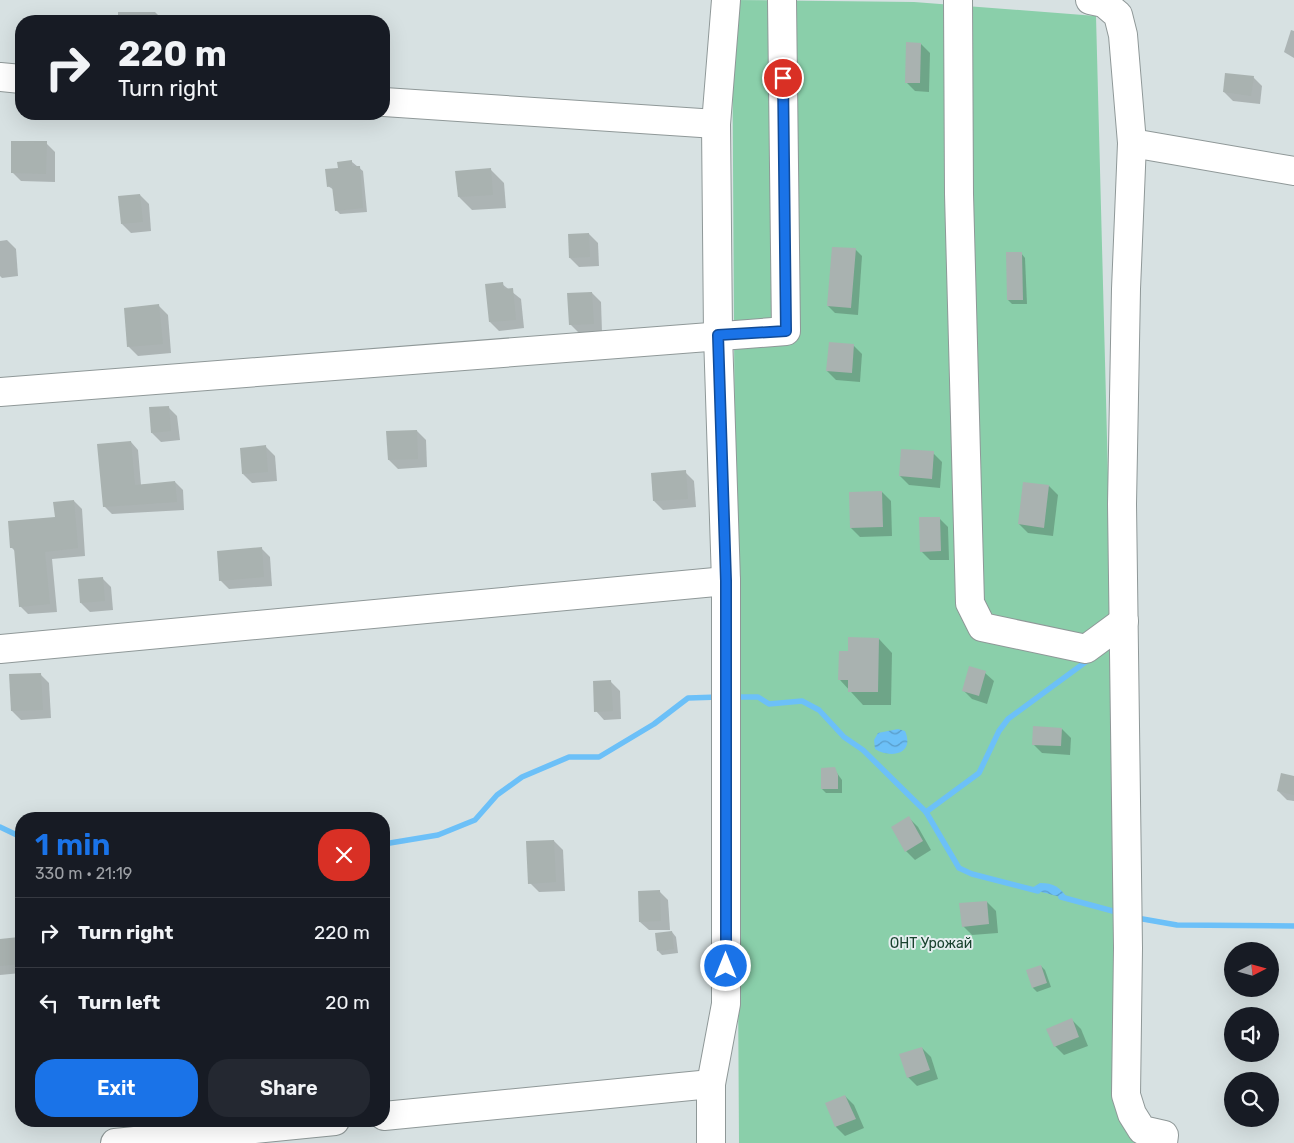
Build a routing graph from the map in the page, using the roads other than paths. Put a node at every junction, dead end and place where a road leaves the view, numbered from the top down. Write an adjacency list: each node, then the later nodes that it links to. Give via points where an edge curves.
1 (726, 0): 8 (street)
2 (782, 0): 11 (street, via 786,331)
3 (958, 0): 14 (street, via 959,194 970,603 982,627 1086,649)
4 (1090, 0): 9 (street, via 1104,3 1118,15 1123,35)
5 (0, 77): 6 (street)
6 (15, 78)
7 (390, 102): 8 (street)
8 (716, 124): 11 (street)
9 (1132, 143): 10 (street); 14 (street, via 1122,504)
10 (1294, 171)
11 (718, 335): 12 (street); 13 (street)
12 (0, 392)
13 (726, 581): 15 (street); 16 (street, via 726,1004)
14 (1124, 621): 21 (street, via 1128,948 1126,1094 1132,1114 1142,1130 1164,1135)
15 (0, 649)
16 (711, 1084): 17 (street); 20 (street)
17 (390, 1115)
18 (275, 1127): 19 (street)
19 (114, 1143)
20 (712, 1143)
21 (1163, 1143)

